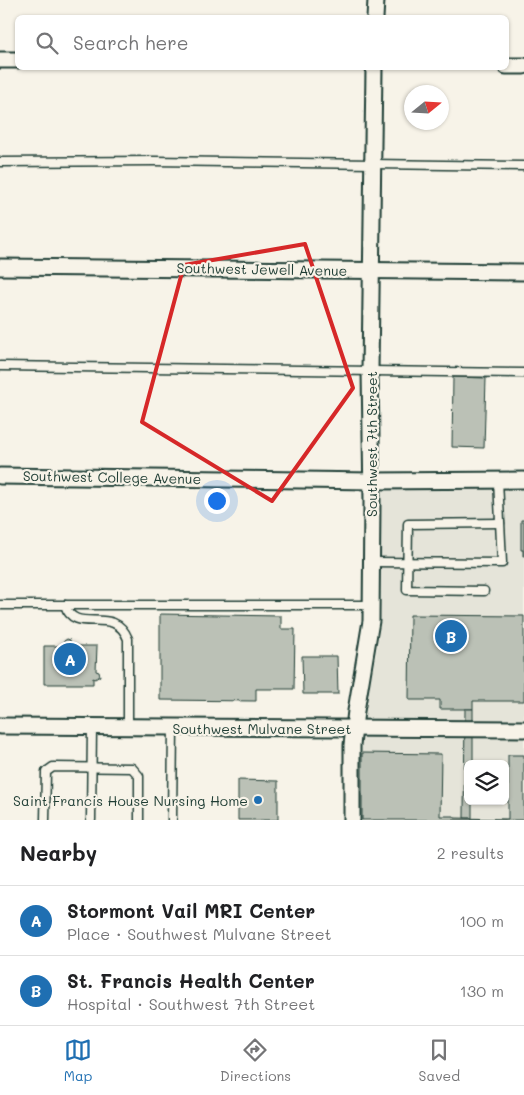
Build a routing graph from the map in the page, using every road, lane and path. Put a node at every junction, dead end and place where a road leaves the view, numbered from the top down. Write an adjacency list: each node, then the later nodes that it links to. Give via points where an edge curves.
1 (376, 0): 2 (street)
2 (375, 15)
3 (0, 60): 4 (street)
4 (15, 60)
5 (509, 66): 6 (street)
6 (524, 66)
7 (374, 70): 9 (street, Southwest 7th Street)
8 (0, 162): 9 (lane)
9 (372, 163): 10 (lane); 12 (street, Southwest 7th Street)
10 (524, 166)
11 (0, 267): 12 (street, Southwest Jewell Avenue)
12 (371, 271): 13 (street, Southwest Jewell Avenue); 15 (street, Southwest 7th Street)
13 (524, 272)
14 (0, 366): 15 (lane)
15 (370, 371): 16 (lane); 20 (street, Southwest 7th Street)
16 (524, 373)
17 (0, 476): 20 (street, Southwest College Avenue)
18 (498, 480): 19 (street, Southwest College Avenue); 20 (street, Southwest College Avenue); 21 (lane)
19 (524, 480)
20 (372, 481): 22 (street, Southwest 7th Street)
21 (500, 522): 23 (lane, via 408,524); 23 (lane, via 502,564)
22 (371, 562): 23 (lane); 27 (street, Southwest 7th Street)
23 (406, 562): 24 (lane, via 406,590)
24 (484, 591)
25 (0, 605): 26 (lane)
26 (64, 605): 27 (lane); 30 (lane, via 77,620 108,620 125,630 128,639)
27 (371, 605): 32 (street, Southwest 7th Street)
28 (0, 726): 29 (street, Southwest Mulvane Street)
29 (92, 727): 30 (street, Southwest Mulvane Street); 34 (lane)
30 (128, 727): 31 (street, Southwest Mulvane Street)
31 (173, 727): 32 (street, Southwest Mulvane Street); 38 (lane)
32 (354, 728): 33 (street, Southwest Mulvane Street); 39 (street, Southwest 7th Street)
33 (524, 729)
34 (91, 766): 35 (lane, via 53,767 46,772); 36 (lane); 37 (lane, via 132,768 139,776)
35 (45, 820)
36 (90, 820)
37 (139, 820)
38 (172, 820)
39 (352, 820)

